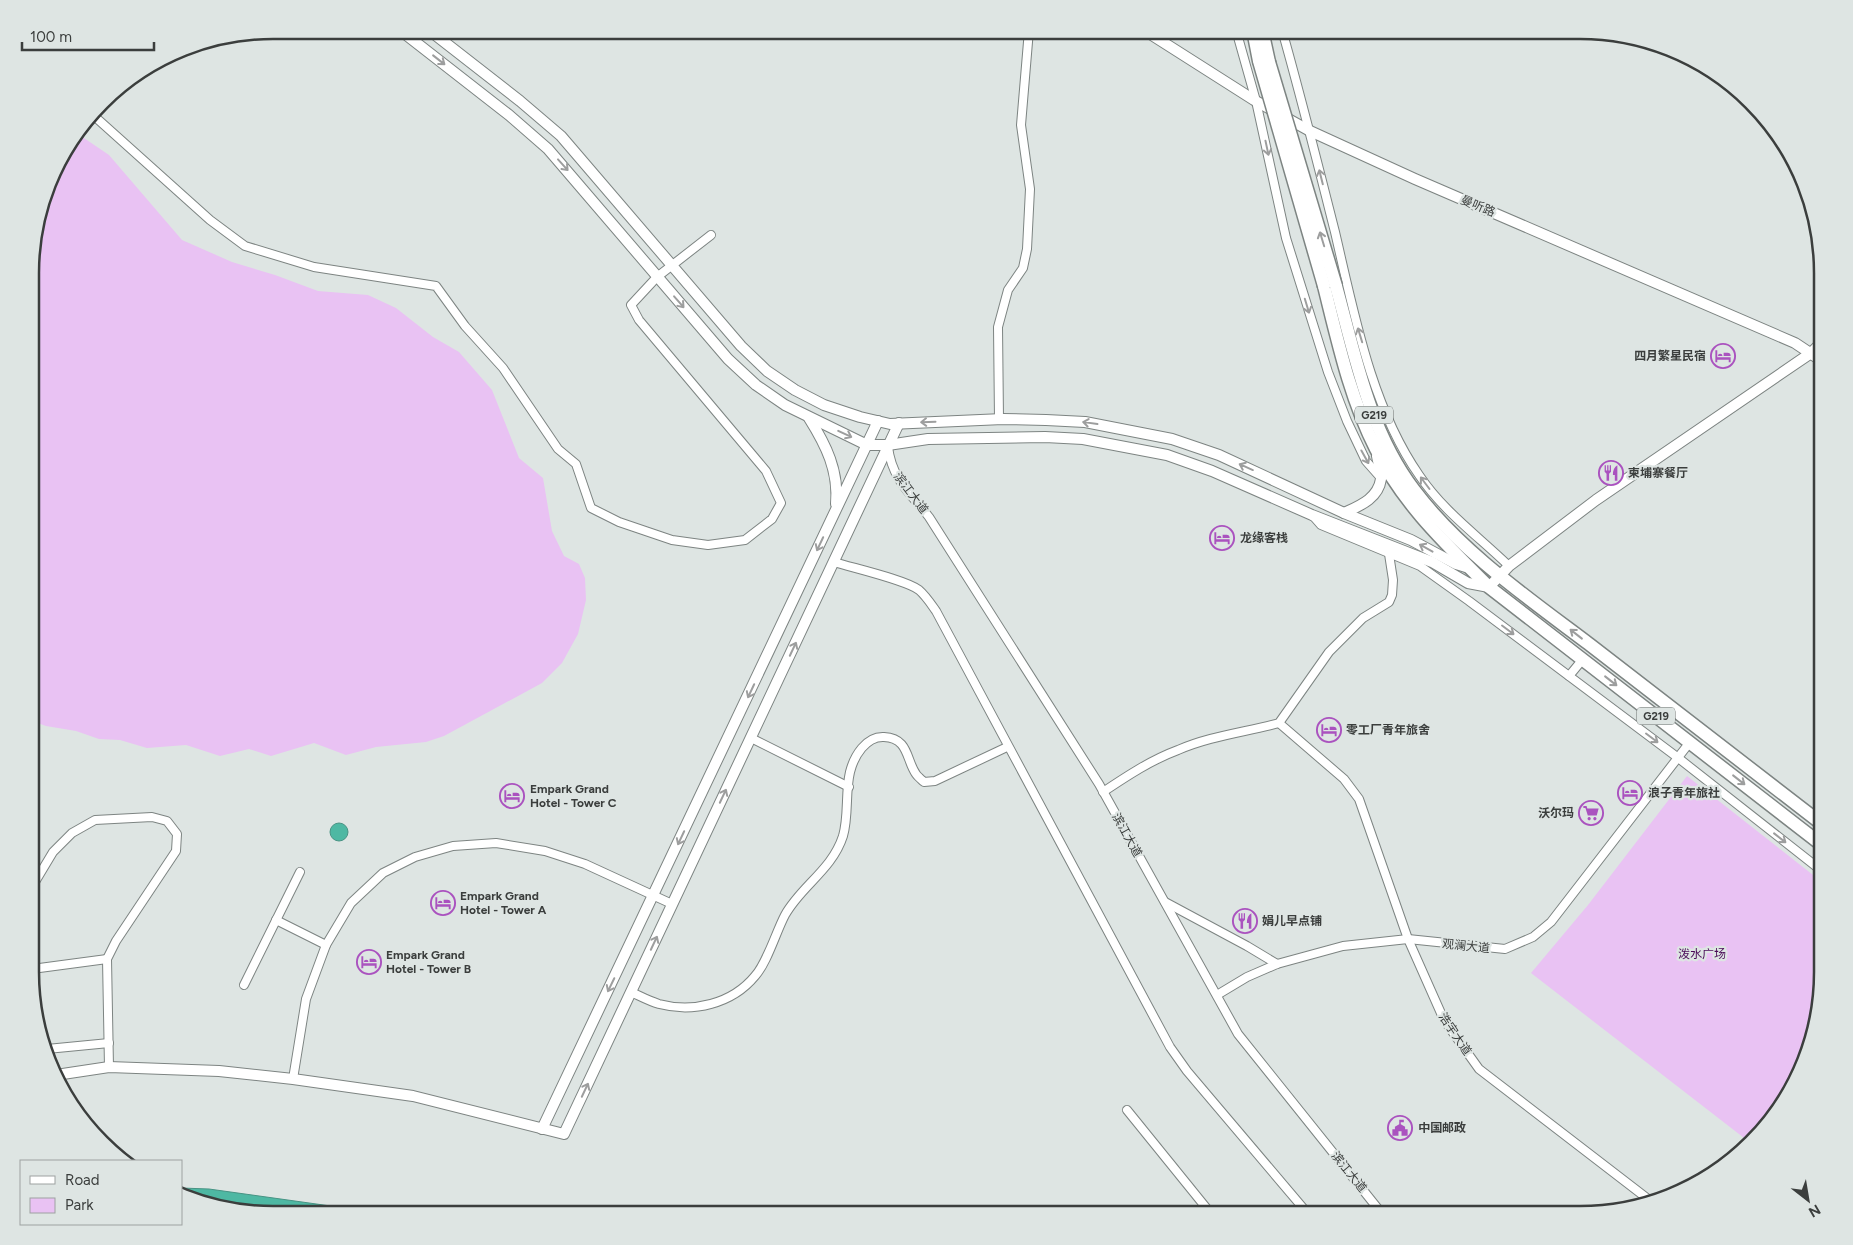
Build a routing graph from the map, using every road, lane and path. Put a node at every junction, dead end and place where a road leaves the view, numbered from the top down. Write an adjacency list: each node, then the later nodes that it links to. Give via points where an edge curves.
1 (412, 39): 15 (street, one-way to 15, via 548,149)
2 (441, 39): 14 (street, via 561,136)
3 (1028, 39): 21 (street, via 1022,125 1030,188 1027,249 1023,268 1008,290 998,327)
4 (1158, 39): 10 (street, 曼听路)
5 (1239, 39): 10 (street)
6 (1255, 39): 9 (highway, G219)
7 (1263, 39): 9 (highway, G219)
8 (1284, 39): 12 (street)
9 (1264, 61): 16 (highway, G219, bridge)
10 (1256, 101): 12 (street, 曼听路); 28 (street, one-way to 28, via 1286,238 1328,372 1366,461)
11 (97, 118): 15 (street, via 210,220 245,246 314,267 436,286 465,326 503,368 558,449 576,464 591,508 619,522 672,540 708,545 745,540 772,520 781,503 766,471 639,320 631,305)
12 (1310, 131): 18 (street, 曼听路, via 1795,343); 35 (street, one-way to 12, via 1436,497 1400,444 1379,395 1356,322)
13 (710, 235): 14 (street)
14 (670, 266): 15 (street); 22 (street, via 767,371 824,405)
15 (657, 277): 20 (street, one-way to 20, via 756,385)
16 (1330, 286): 26 (highway, G219, via 1348,381); 37 (highway, G219, via 1384,438 1413,490)
17 (1814, 350): 18 (street)
18 (1811, 353): 19 (street, 曼听路); 35 (street, via 1599,498)
19 (1814, 355)
20 (808, 417): 24 (street, one-way to 24); 31 (street, via 828,450 837,492)
21 (999, 419): 23 (street, one-way to 23); 27 (street, one-way to 21, via 1219,455 1163,437 1085,422)
22 (878, 421): 23 (street); 24 (street)
23 (899, 423): 25 (street)
24 (867, 445): 25 (street); 31 (street)
25 (888, 445): 29 (street, via 928,439 1003,436 1083,439 1167,455); 34 (street); 47 (street, 滨江大道, via 890,462 897,478 929,517)
26 (1376, 450): 28 (street); 36 (highway, G219, via 1404,496)
27 (1267, 476): 29 (street); 30 (street)
28 (1381, 478): 30 (street, via 1366,503)
29 (1260, 492): 32 (street)
30 (1344, 512): 36 (street, one-way to 30)
31 (835, 513): 53 (street, one-way to 53)
32 (1312, 515): 33 (street, via 1321,525); 38 (street, via 1432,562 1468,583)
33 (1388, 554): 40 (street, one-way to 40, via 1420,566); 41 (street, via 1393,580 1389,602 1363,618 1329,652)
34 (834, 562): 42 (street, one-way to 34); 44 (street, via 917,589 927,599)
35 (1510, 566): 37 (street)
36 (1470, 568): 38 (highway)
37 (1500, 576): 38 (street); 48 (highway, G219, one-way to 37)
38 (1489, 586): 39 (highway, G219)
39 (1583, 659): 40 (street); 43 (highway, G219, one-way to 43)
40 (1569, 676): 45 (street, one-way to 45)
41 (1279, 723): 47 (street, via 1178,750); 57 (street, 浩宇大道, via 1344,779 1358,799)
42 (751, 738): 46 (street); 55 (street, one-way to 42)
43 (1690, 742): 45 (street, 观澜大道); 49 (highway, G219, one-way to 49)
44 (1008, 747): 46 (street, via 934,781 924,782 916,774 906,748 895,739 874,738 855,758); 74 (street, via 1170,1046 1187,1072)
45 (1677, 757): 50 (street, one-way to 50); 57 (street, 观澜大道, via 1551,922 1532,937 1505,949)
46 (849, 787): 63 (street, via 847,815 832,859 785,914 756,975 742,989 725,1000 680,1008 658,1004)
47 (1103, 792): 54 (street, 滨江大道)
48 (1814, 818)
49 (1814, 838)
50 (1814, 865)
51 (300, 872): 56 (street)
52 (39, 875): 59 (street, via 53,852 72,833 95,820 152,817 167,821 177,834 176,851)
53 (654, 895): 55 (street); 58 (street, via 545,850 496,843 453,846 415,856 383,873 351,903); 71 (street, one-way to 71)
54 (1165, 902): 60 (street); 64 (street, 滨江大道)
55 (672, 904): 63 (street, one-way to 55)
56 (276, 920): 58 (street); 62 (street)
57 (1408, 939): 60 (street, 观澜大道, via 1343,946); 72 (street, 浩宇大道, via 1444,1020 1479,1069)
58 (326, 945): 69 (street, via 306,999)
59 (107, 959): 61 (street); 65 (street)
60 (1276, 964): 64 (street, 观澜大道)
61 (39, 969)
62 (244, 985)
63 (631, 992): 71 (street, one-way to 63, via 564,1134)
64 (1217, 995): 75 (street, 滨江大道, via 1238,1034)
65 (108, 1043): 66 (street); 67 (street)
66 (51, 1049)
67 (109, 1067): 68 (street); 69 (street, via 219,1071)
68 (62, 1073)
69 (293, 1079): 71 (street, via 413,1096)
70 (1127, 1110): 73 (street)
71 (542, 1129)
72 (1645, 1197)
73 (1205, 1206)
74 (1301, 1206)
75 (1376, 1206)

